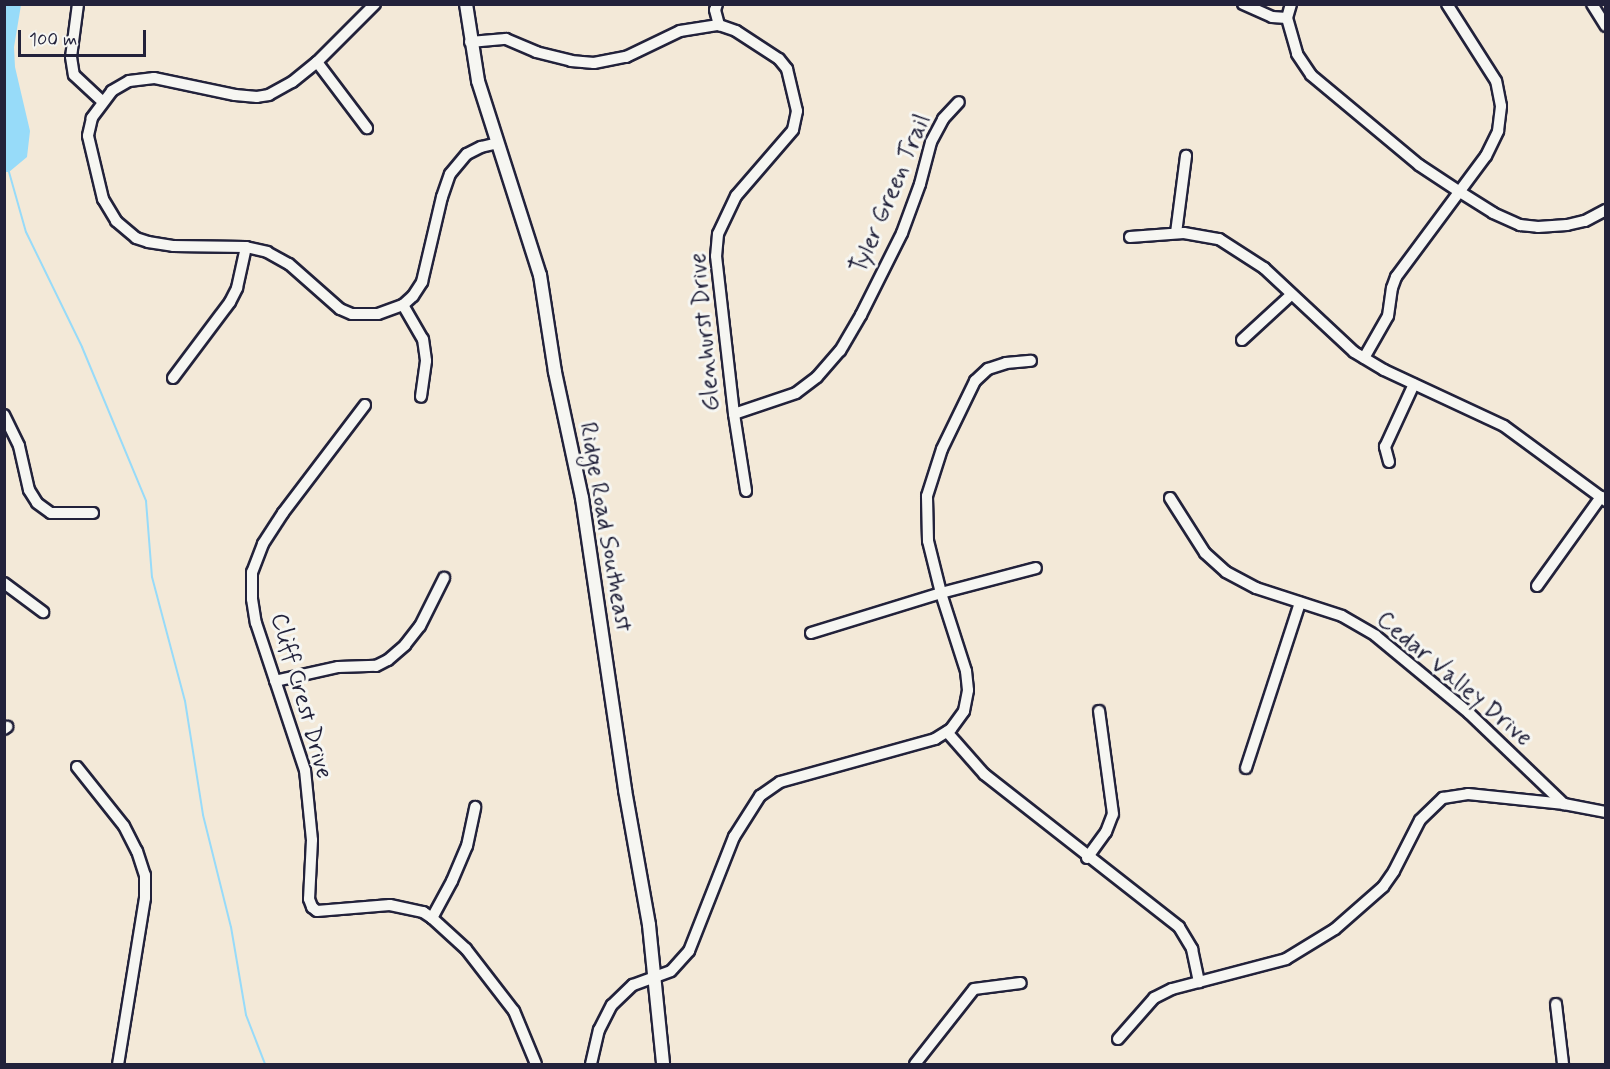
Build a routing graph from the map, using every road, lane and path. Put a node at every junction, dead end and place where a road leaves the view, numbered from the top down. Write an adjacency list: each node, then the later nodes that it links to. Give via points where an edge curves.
1 (78, 4): 14 (street, via 70,57 74,75)
2 (375, 4): 13 (street)
3 (466, 4): 12 (street, Ridge Road Southeast)
4 (717, 4): 10 (street)
5 (1243, 4): 9 (street, via 1272,17)
6 (1291, 4): 9 (street)
7 (1592, 4): 11 (street)
8 (1452, 6): 19 (street, via 1491,69 1501,106 1493,143)
9 (1287, 18): 19 (street, via 1297,54 1311,75 1419,165)
10 (719, 25): 12 (street, via 680,31 626,57 594,63 536,52 506,39); 33 (street, Glenhurst Drive, via 736,31 779,59 787,69 797,111 793,130 736,196 718,234 716,256)
11 (1605, 26)
12 (470, 42): 17 (street, Ridge Road Southeast)
13 (317, 62): 14 (street, via 281,89 257,97 141,78 112,91); 16 (street)
14 (102, 101): 23 (street, via 90,123 89,148 103,199 116,221 148,242)
15 (959, 102): 33 (street, Tyler Green Trail, via 943,119 931,142 902,233 840,351 796,393)
16 (367, 128)
17 (498, 144): 25 (street, via 467,154 450,174 422,282); 58 (street, Ridge Road Southeast, via 540,275 553,364 582,498)
18 (1186, 156): 21 (street)
19 (1460, 192): 20 (street, via 1520,225 1567,225); 27 (street, via 1396,277 1388,316)
20 (1605, 210)
21 (1176, 234): 22 (street); 24 (street, via 1219,239 1264,268)
22 (1130, 237)
23 (246, 247): 25 (street, via 284,261 340,309 352,314 378,314); 29 (street, via 230,302)
24 (1291, 295): 26 (street); 27 (street)
25 (403, 305): 31 (street, via 423,339 426,361)
26 (1242, 340)
27 (1364, 358): 30 (street)
28 (1031, 361): 44 (street, via 988,369 975,381 942,449 927,496 928,541)
29 (173, 378)
30 (1414, 384): 35 (street, via 1385,447); 38 (street, via 1504,426)
31 (421, 397)
32 (364, 405): 48 (street, Cliff Crest Drive, via 283,513 263,544 252,572 255,615)
33 (734, 414): 36 (street, Glenhurst Drive)
34 (4, 415): 39 (street, via 19,446 29,490 37,503 51,513)
35 (1389, 462)
36 (746, 491)
37 (1170, 498): 45 (street, Cedar Valley Drive, via 1206,552 1226,572)
38 (1603, 499): 43 (street)
39 (93, 513)
40 (1036, 568): 44 (street)
41 (444, 578): 48 (street, via 420,626 388,660 376,666 338,667)
42 (4, 583): 46 (street)
43 (1537, 586)
44 (941, 593): 47 (street); 50 (street, via 966,671 968,690 964,711)
45 (1300, 603): 52 (street); 53 (street, Cedar Valley Drive, via 1342,616 1376,636 1469,713)
46 (43, 612)
47 (811, 633)
48 (274, 681): 57 (street, Cliff Crest Drive, via 305,771 312,840 312,907 317,910 390,905 423,912)
49 (1099, 711): 56 (street, via 1113,814 1106,832)
50 (946, 732): 56 (street, via 984,774); 58 (street, via 934,739 780,783 760,796 734,837 688,951 677,966)
51 (77, 767): 63 (street, via 124,826 145,875 145,898)
52 (1246, 768)
53 (1564, 804): 55 (street); 59 (street, via 1468,794 1443,798 1420,820 1383,887 1335,929 1286,959)
54 (475, 807): 57 (street, via 467,846)
55 (1605, 812)
56 (1087, 858): 59 (street, via 1179,927 1192,949)
57 (432, 918): 64 (street, Cliff Crest Drive, via 465,949 514,1011)
58 (655, 977): 65 (street, via 633,985 612,1005 599,1030); 66 (street, Ridge Road Southeast)
59 (1199, 982): 62 (street, via 1154,998)
60 (1021, 983): 67 (street, via 974,989)
61 (1556, 1004): 68 (street)
62 (1118, 1039)
63 (118, 1065)
64 (536, 1065)
65 (591, 1065)
66 (663, 1065)
67 (915, 1065)
68 (1563, 1065)

